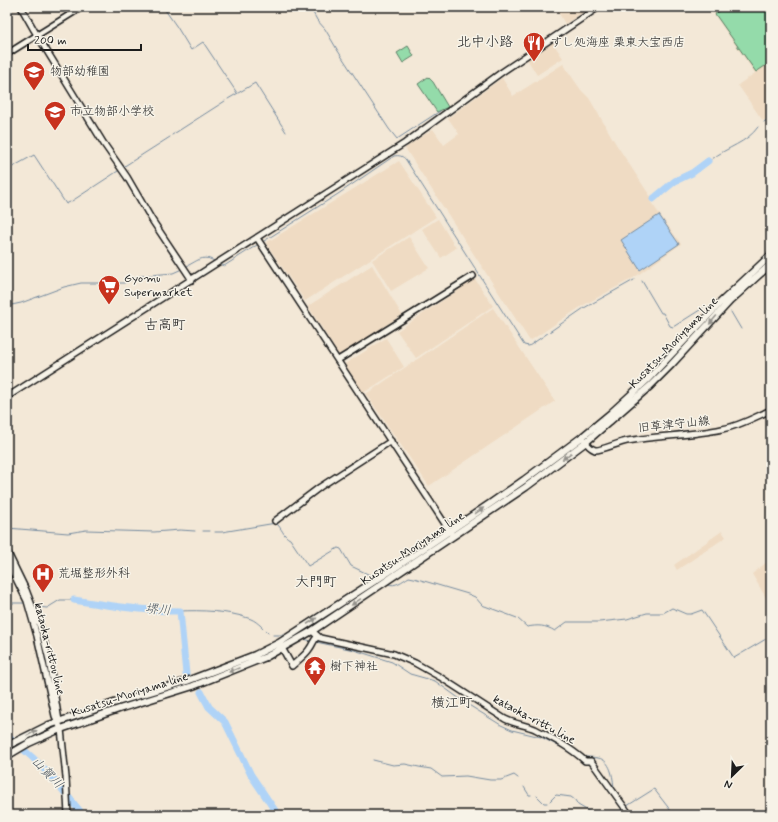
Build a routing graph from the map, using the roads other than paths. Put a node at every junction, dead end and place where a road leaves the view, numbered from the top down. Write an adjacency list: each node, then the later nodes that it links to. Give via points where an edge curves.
1 (22, 7): 4 (street)
2 (82, 7): 4 (street)
3 (599, 7): 6 (street, via 502,72 404,143)
4 (38, 35): 5 (street); 10 (street, via 104,144)
5 (7, 54)
6 (257, 238): 10 (street); 11 (street)
7 (771, 255): 14 (main road, Kusatsu-Moriyama line, via 720,303 648,379)
8 (771, 264): 14 (main road, Kusatsu-Moriyama line, one-way to 14, via 727,304 650,386)
9 (473, 276): 11 (street)
10 (192, 280): 12 (street)
11 (338, 360): 15 (street)
12 (7, 396)
13 (771, 410): 14 (street, 旧草津守山線, via 723,429 620,442 598,450 594,450)
14 (584, 439): 17 (main road, Kusatsu-Moriyama line)
15 (391, 441): 16 (street, via 320,487); 17 (street)
16 (275, 521)
17 (451, 533): 20 (main road, Kusatsu-Moriyama line, one-way to 20); 22 (main road, Kusatsu-Moriyama line, one-way to 17)
18 (7, 551): 23 (street, kataoka-rittou line, via 41,629 49,660)
19 (7, 561): 23 (street, kataoka-rittou line, via 27,601)
20 (312, 631): 21 (street); 22 (main road, Kusatsu-Moriyama line)
21 (317, 637): 22 (street, via 292,666); 28 (street, kataoka-rittu line, via 394,654 415,663 440,676 506,719 534,729 578,754 585,761 591,761)
22 (281, 645): 23 (main road, Kusatsu-Moriyama line, via 187,681); 24 (main road, Kusatsu-Moriyama line, one-way to 24, via 266,657 193,686)
23 (58, 722): 24 (street, kataoka-rittou line); 25 (main road, Kusatsu-Moriyama line, one-way to 23)
24 (61, 729): 26 (main road, Kusatsu-Moriyama line, via 36,739); 27 (street, kataoka-rittou line)
25 (7, 746)
26 (7, 756)
27 (68, 815)
28 (630, 815)

